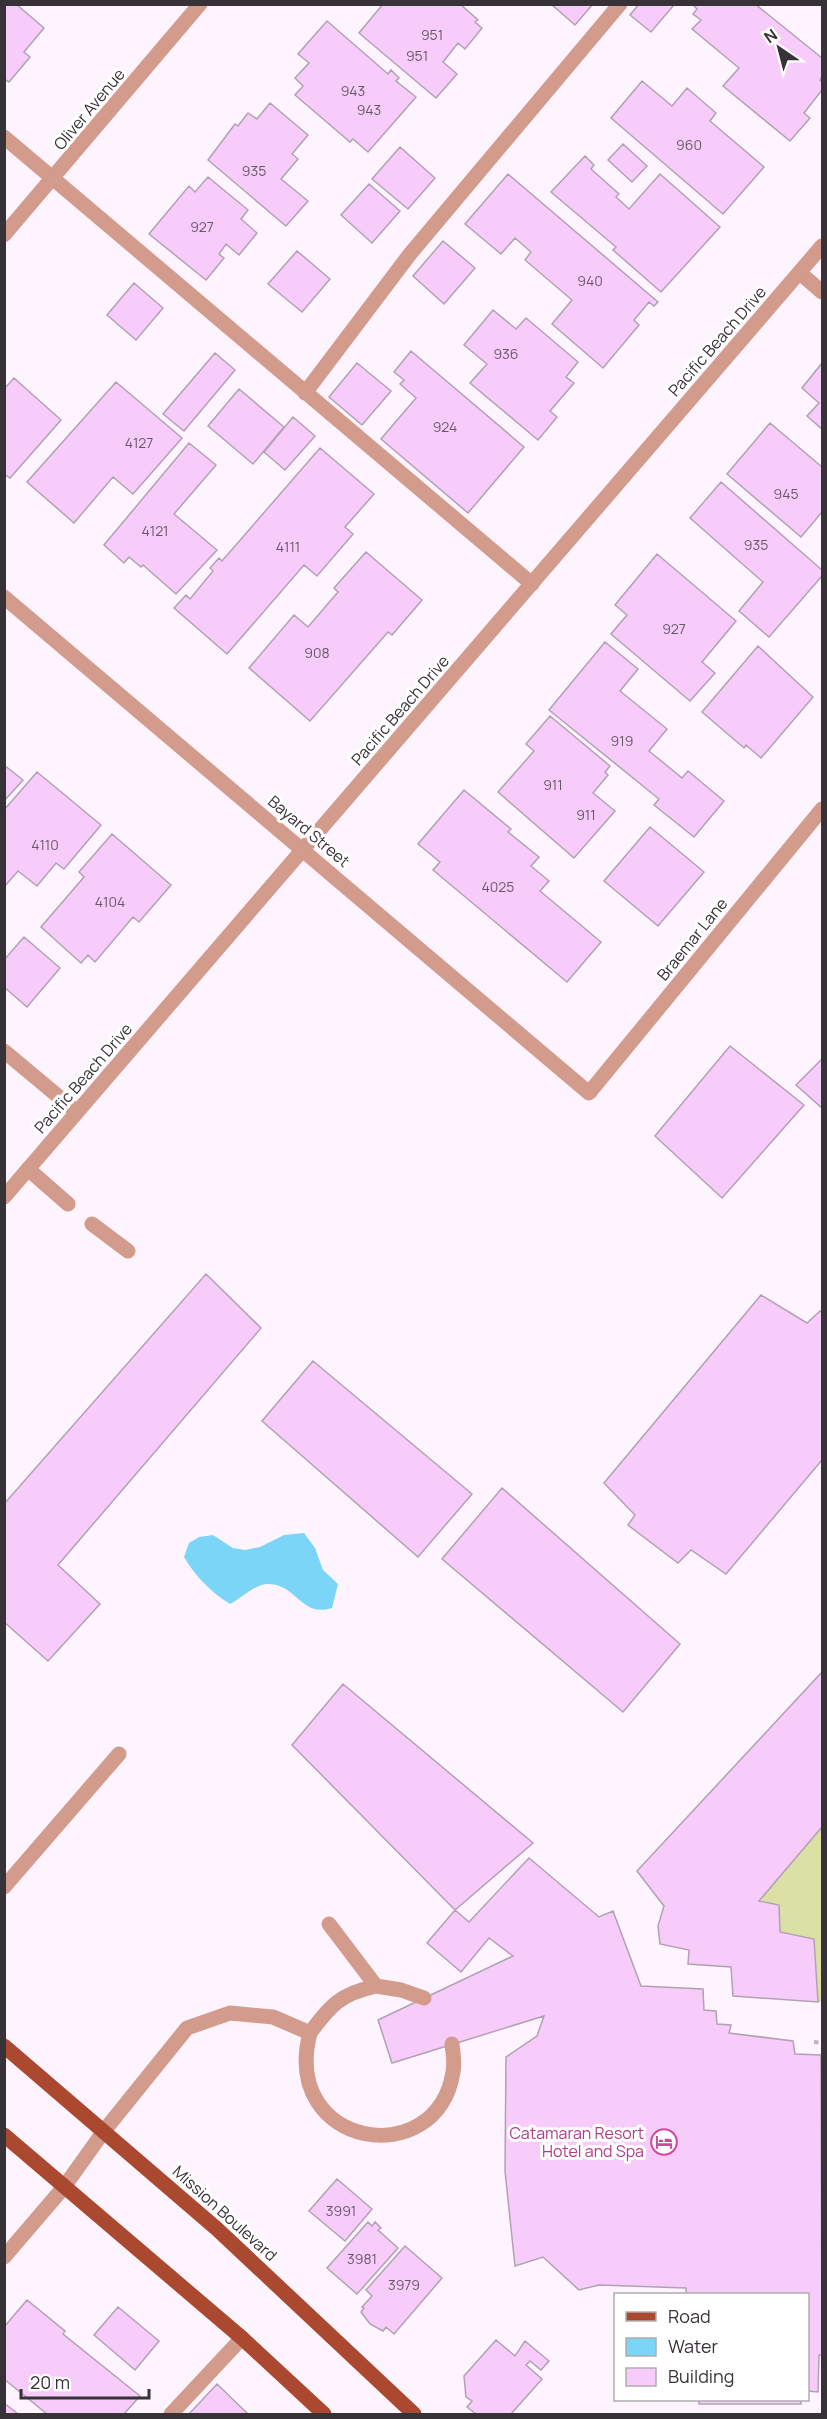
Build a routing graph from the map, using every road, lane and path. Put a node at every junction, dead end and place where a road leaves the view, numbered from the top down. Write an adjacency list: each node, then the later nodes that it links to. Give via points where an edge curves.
1 (200, 4): 4 (street, Oliver Avenue)
2 (620, 4): 9 (street, via 411,254)
3 (4, 137): 4 (street)
4 (54, 178): 5 (street, Oliver Avenue); 9 (street)
5 (4, 235)
6 (822, 246): 7 (street, Pacific Beach Drive)
7 (800, 273): 8 (street); 10 (street, Pacific Beach Drive)
8 (822, 292)
9 (305, 393): 10 (street)
10 (532, 584): 13 (street, Pacific Beach Drive)
11 (4, 597): 13 (street, Bayard Street)
12 (822, 809): 15 (street, Braemar Lane)
13 (303, 850): 15 (street, Bayard Street); 16 (street, Pacific Beach Drive)
14 (4, 1051): 16 (street)
15 (589, 1093)
16 (77, 1112): 17 (street, Pacific Beach Drive)
17 (28, 1169): 18 (street, Pacific Beach Drive); 19 (street)
18 (4, 1197)
19 (68, 1204)
20 (92, 1224): 21 (street)
21 (128, 1251)
22 (119, 1754): 23 (street)
23 (4, 1887)
24 (329, 1924): 25 (street)
25 (376, 1986): 26 (street); 27 (street, via 352,1992 331,2005)
26 (424, 1998)
27 (310, 2033): 30 (street, via 306,2075 315,2100 332,2120 356,2133 381,2136 407,2131 430,2117 446,2095 454,2071); 32 (street, via 273,2017 230,2013 187,2028)
28 (814, 2042): 29 (path)
29 (822, 2043)
30 (452, 2044)
31 (4, 2046): 32 (main road, Mission Boulevard)
32 (104, 2131): 34 (street); 39 (main road, Mission Boulevard, via 225,2236)
33 (4, 2135): 34 (main road)
34 (64, 2187): 35 (street); 36 (main road)
35 (4, 2257)
36 (242, 2338): 37 (street); 38 (main road)
37 (171, 2415)
38 (324, 2415)
39 (414, 2415)

